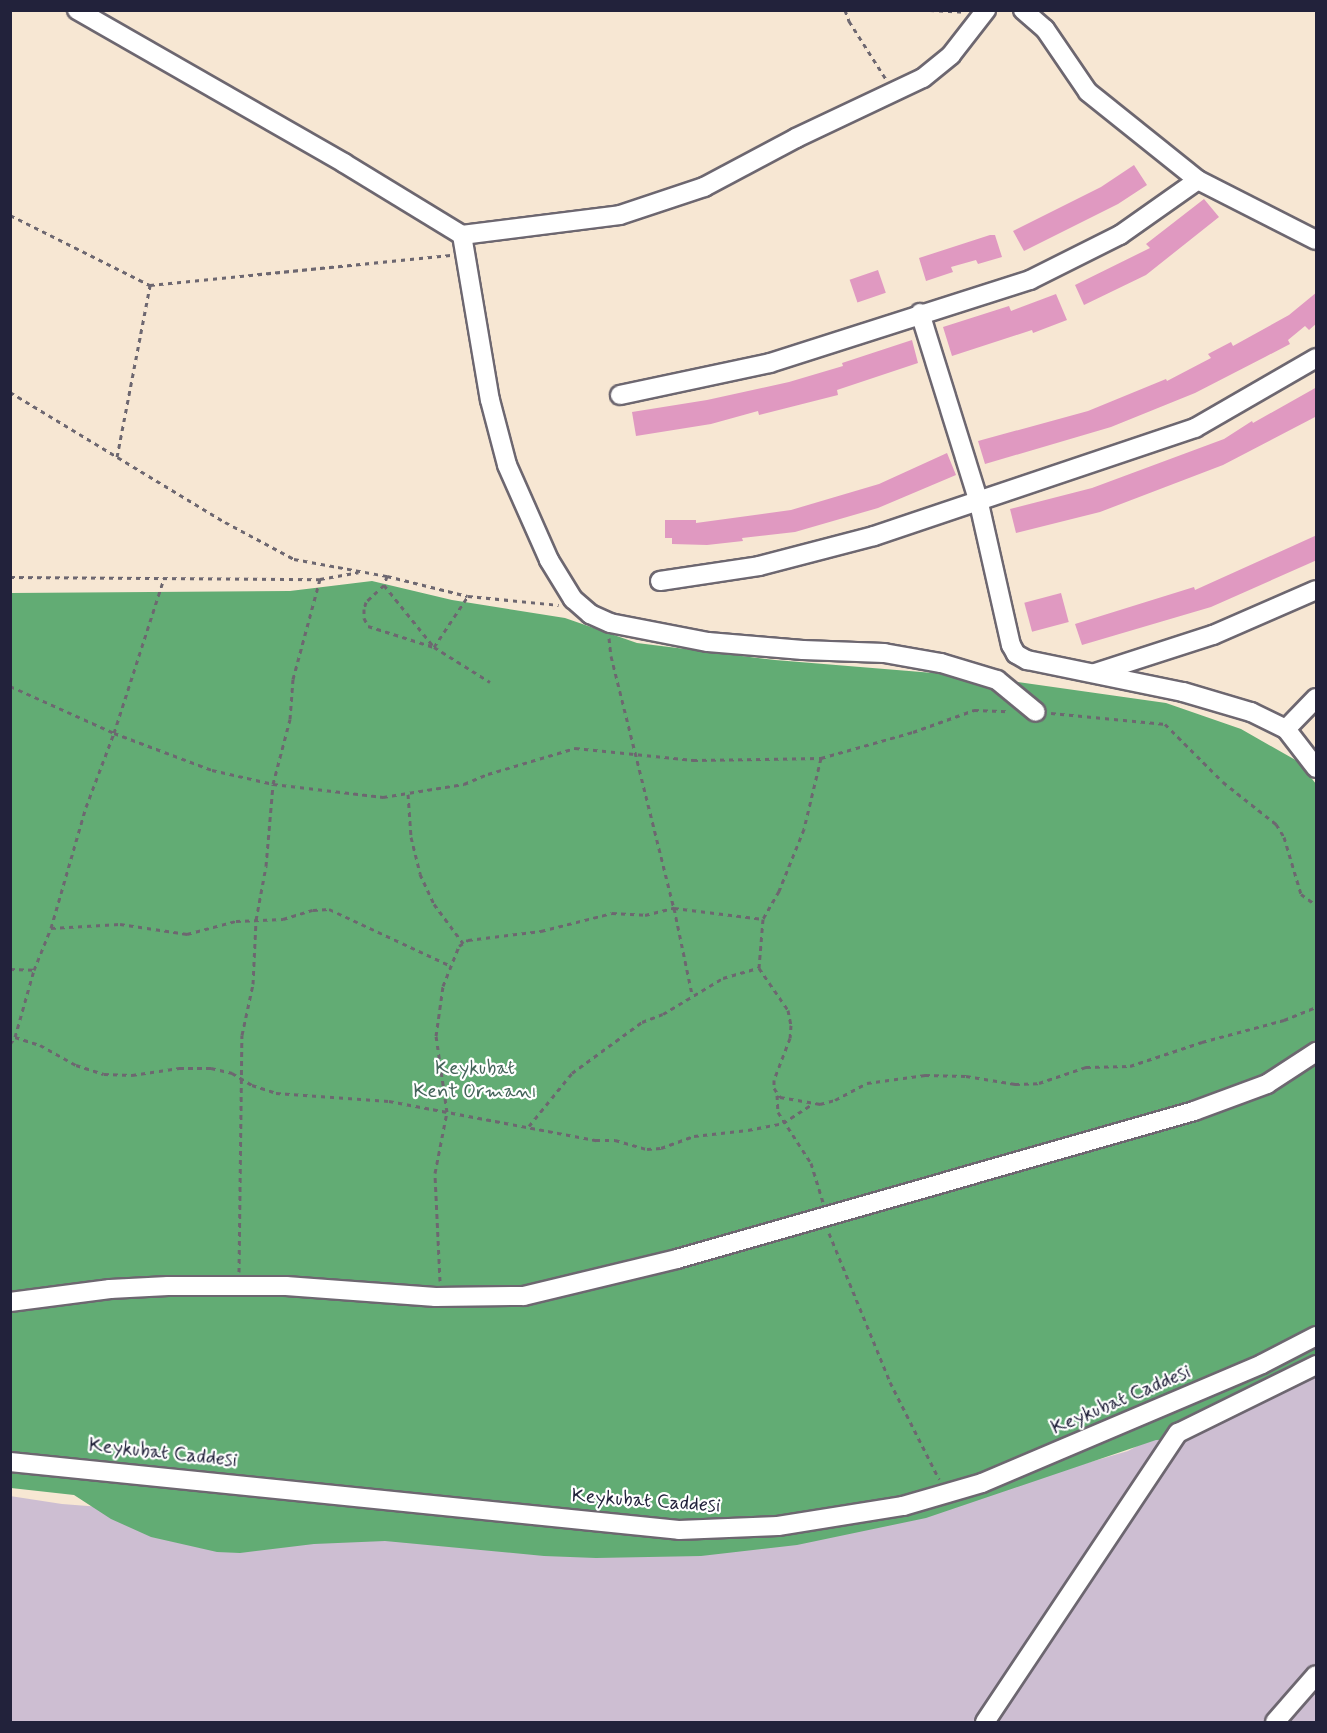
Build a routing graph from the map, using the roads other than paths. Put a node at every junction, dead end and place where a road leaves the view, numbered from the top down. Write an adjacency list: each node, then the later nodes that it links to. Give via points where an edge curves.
1 (77, 10): 5 (street)
2 (986, 10): 5 (street, via 966,39 923,78 678,198 591,220)
3 (1023, 10): 4 (street, via 1045,29 1088,92)
4 (1198, 180): 6 (street); 7 (street, via 1147,218 1065,265 994,293)
5 (462, 235): 15 (street, via 490,400 507,465 549,560 581,608 607,622 720,643 884,653 941,663 997,680)
6 (1317, 240)
7 (920, 313): 9 (street, via 770,363); 10 (street)
8 (1317, 358): 10 (street, via 1195,428)
9 (620, 395)
10 (978, 499): 11 (street, via 873,536 759,566); 13 (street, via 1013,650 1027,660)
11 (660, 581)
12 (1317, 590): 13 (street, via 1213,635)
13 (1088, 675): 16 (street, via 1217,701)
14 (1317, 698): 16 (street)
15 (1036, 712)
16 (1286, 729): 17 (street)
17 (1317, 768)
18 (1317, 1053): 19 (street, via 1283,1076 1227,1100 677,1259 524,1296 441,1298 239,1285 110,1289)
19 (10, 1302)
20 (1317, 1336): 22 (street, Keykubat Caddesi, via 1262,1364 1021,1468 903,1506 820,1521 679,1530)
21 (1317, 1365): 24 (street, via 1178,1432)
22 (10, 1462)
23 (1317, 1675): 25 (street)
24 (985, 1722)
25 (1275, 1722)

